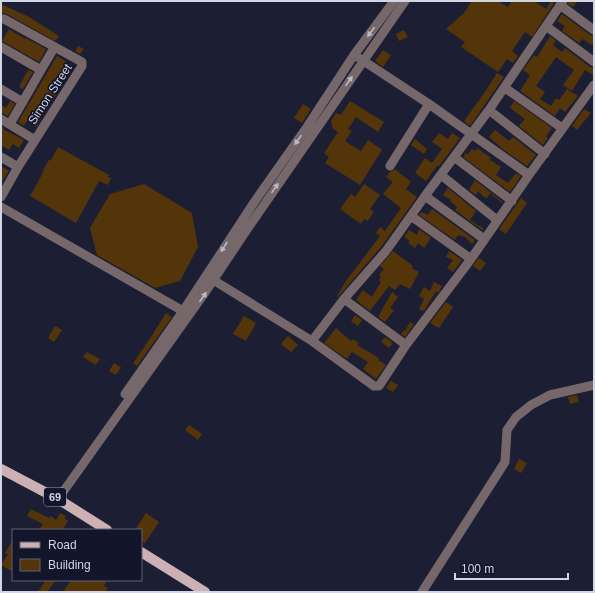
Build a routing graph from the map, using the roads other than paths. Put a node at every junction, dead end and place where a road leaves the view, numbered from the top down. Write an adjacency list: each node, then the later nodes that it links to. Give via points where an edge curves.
1 (394, 1): 9 (street, one-way to 9)
2 (405, 1): 10 (street)
3 (561, 3): 5 (street); 6 (street)
4 (1, 19): 8 (street, Simon Street, via 4,18)
5 (546, 26): 11 (street); 14 (street)
6 (594, 30)
7 (1, 47): 12 (street)
8 (54, 48): 12 (street); 23 (street, Simon Street, via 82,62 82,66)
9 (354, 54): 10 (street); 39 (street, one-way to 39)
10 (363, 61): 17 (street); 40 (street, one-way to 10)
11 (594, 62)
12 (41, 70): 16 (street)
13 (594, 85): 21 (street)
14 (505, 88): 18 (street); 21 (street)
15 (1, 89): 16 (street)
16 (22, 102): 20 (street)
17 (429, 104): 22 (street); 27 (street)
18 (489, 110): 22 (street); 24 (street)
19 (1, 119): 20 (street)
20 (10, 124): 23 (street)
21 (562, 128): 24 (street)
22 (472, 134): 26 (street); 30 (street)
23 (35, 140): 28 (street, Simon Street)
24 (545, 154): 30 (street)
25 (1, 157): 28 (street)
26 (454, 157): 29 (street); 33 (street)
27 (390, 166)
28 (18, 167): 31 (street, Simon Street)
29 (441, 175): 32 (street); 36 (street)
30 (529, 175): 33 (street)
31 (2, 194)
32 (425, 196): 35 (street); 37 (street)
33 (512, 200): 36 (street)
34 (1, 207): 42 (street)
35 (411, 216): 38 (street); 41 (street, via 386,250)
36 (497, 220): 37 (street)
37 (484, 239): 38 (street)
38 (470, 259): 44 (street)
39 (206, 276): 40 (street); 42 (street)
40 (214, 280): 43 (street); 45 (street, one-way to 40)
41 (344, 298): 43 (street); 44 (street)
42 (183, 312): 45 (street)
43 (312, 341): 44 (street, via 374,386 379,386)
44 (406, 345)
45 (135, 385): 48 (street)
46 (594, 385): 52 (street, via 550,395 516,417 507,430 505,462)
47 (1, 469): 48 (main road, 69)
48 (56, 498): 49 (main road, 69)
49 (105, 529)
50 (142, 553): 51 (main road)
51 (204, 592)
52 (422, 592)

